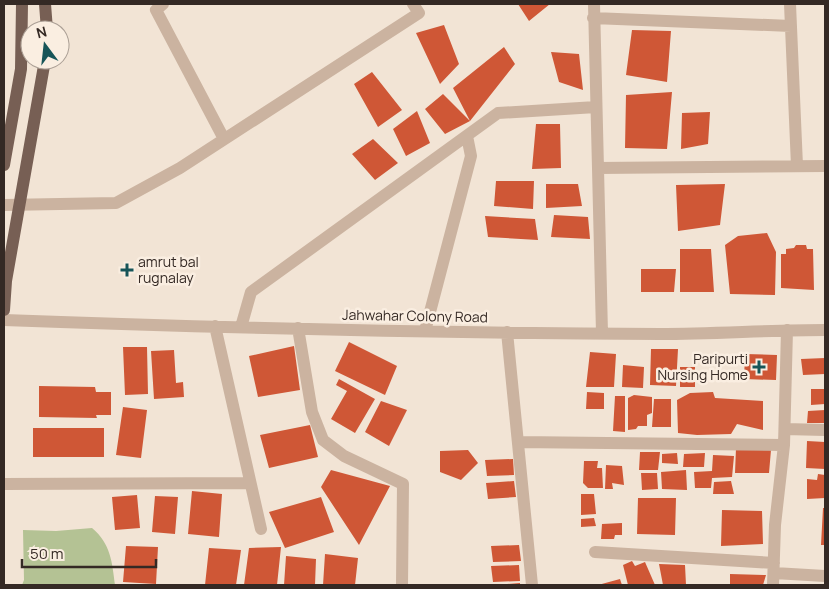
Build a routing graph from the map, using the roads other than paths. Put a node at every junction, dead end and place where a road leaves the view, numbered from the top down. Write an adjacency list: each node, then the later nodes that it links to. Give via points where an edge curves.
1 (22, 4): 14 (main road, via 21,69)
2 (46, 4): 8 (main road)
3 (163, 4): 13 (street, via 156,10)
4 (413, 4): 13 (street, via 419,13)
5 (594, 4): 7 (street)
6 (790, 4): 9 (street)
7 (593, 18): 9 (street); 11 (street)
8 (47, 20)
9 (790, 26): 15 (street)
10 (43, 70): 19 (main road)
11 (596, 107): 12 (street, via 498,113); 17 (street)
12 (467, 136): 24 (street, via 251,292); 28 (street, via 471,156)
13 (224, 139): 19 (street, via 180,168 116,203)
14 (4, 165)
15 (797, 166): 16 (street); 17 (street)
16 (825, 166)
17 (598, 168): 30 (street)
18 (4, 205): 19 (street)
19 (20, 205): 20 (main road)
20 (8, 242): 21 (main road)
21 (4, 310)
22 (4, 320): 23 (street, Jahwahar Colony Road)
23 (215, 326): 24 (street, Jahwahar Colony Road); 35 (street)
24 (241, 327): 25 (street, Jahwahar Colony Road)
25 (298, 328): 28 (street, Jahwahar Colony Road); 41 (street, via 312,412 323,440 344,456 403,484)
26 (787, 330): 27 (street, Jahwahar Colony Road); 30 (street, Jahwahar Colony Road); 31 (street)
27 (825, 330)
28 (425, 331): 29 (street, Jahwahar Colony Road)
29 (507, 332): 30 (street, Jahwahar Colony Road); 33 (street)
30 (602, 334)
31 (784, 429): 32 (street); 34 (street)
32 (825, 430)
33 (518, 442): 34 (street); 42 (street)
34 (784, 445): 39 (street, via 775,526)
35 (250, 483): 36 (street); 37 (street)
36 (4, 484)
37 (260, 529)
38 (595, 552): 39 (street)
39 (774, 574): 40 (street)
40 (825, 576)
41 (402, 585)
42 (532, 585)

